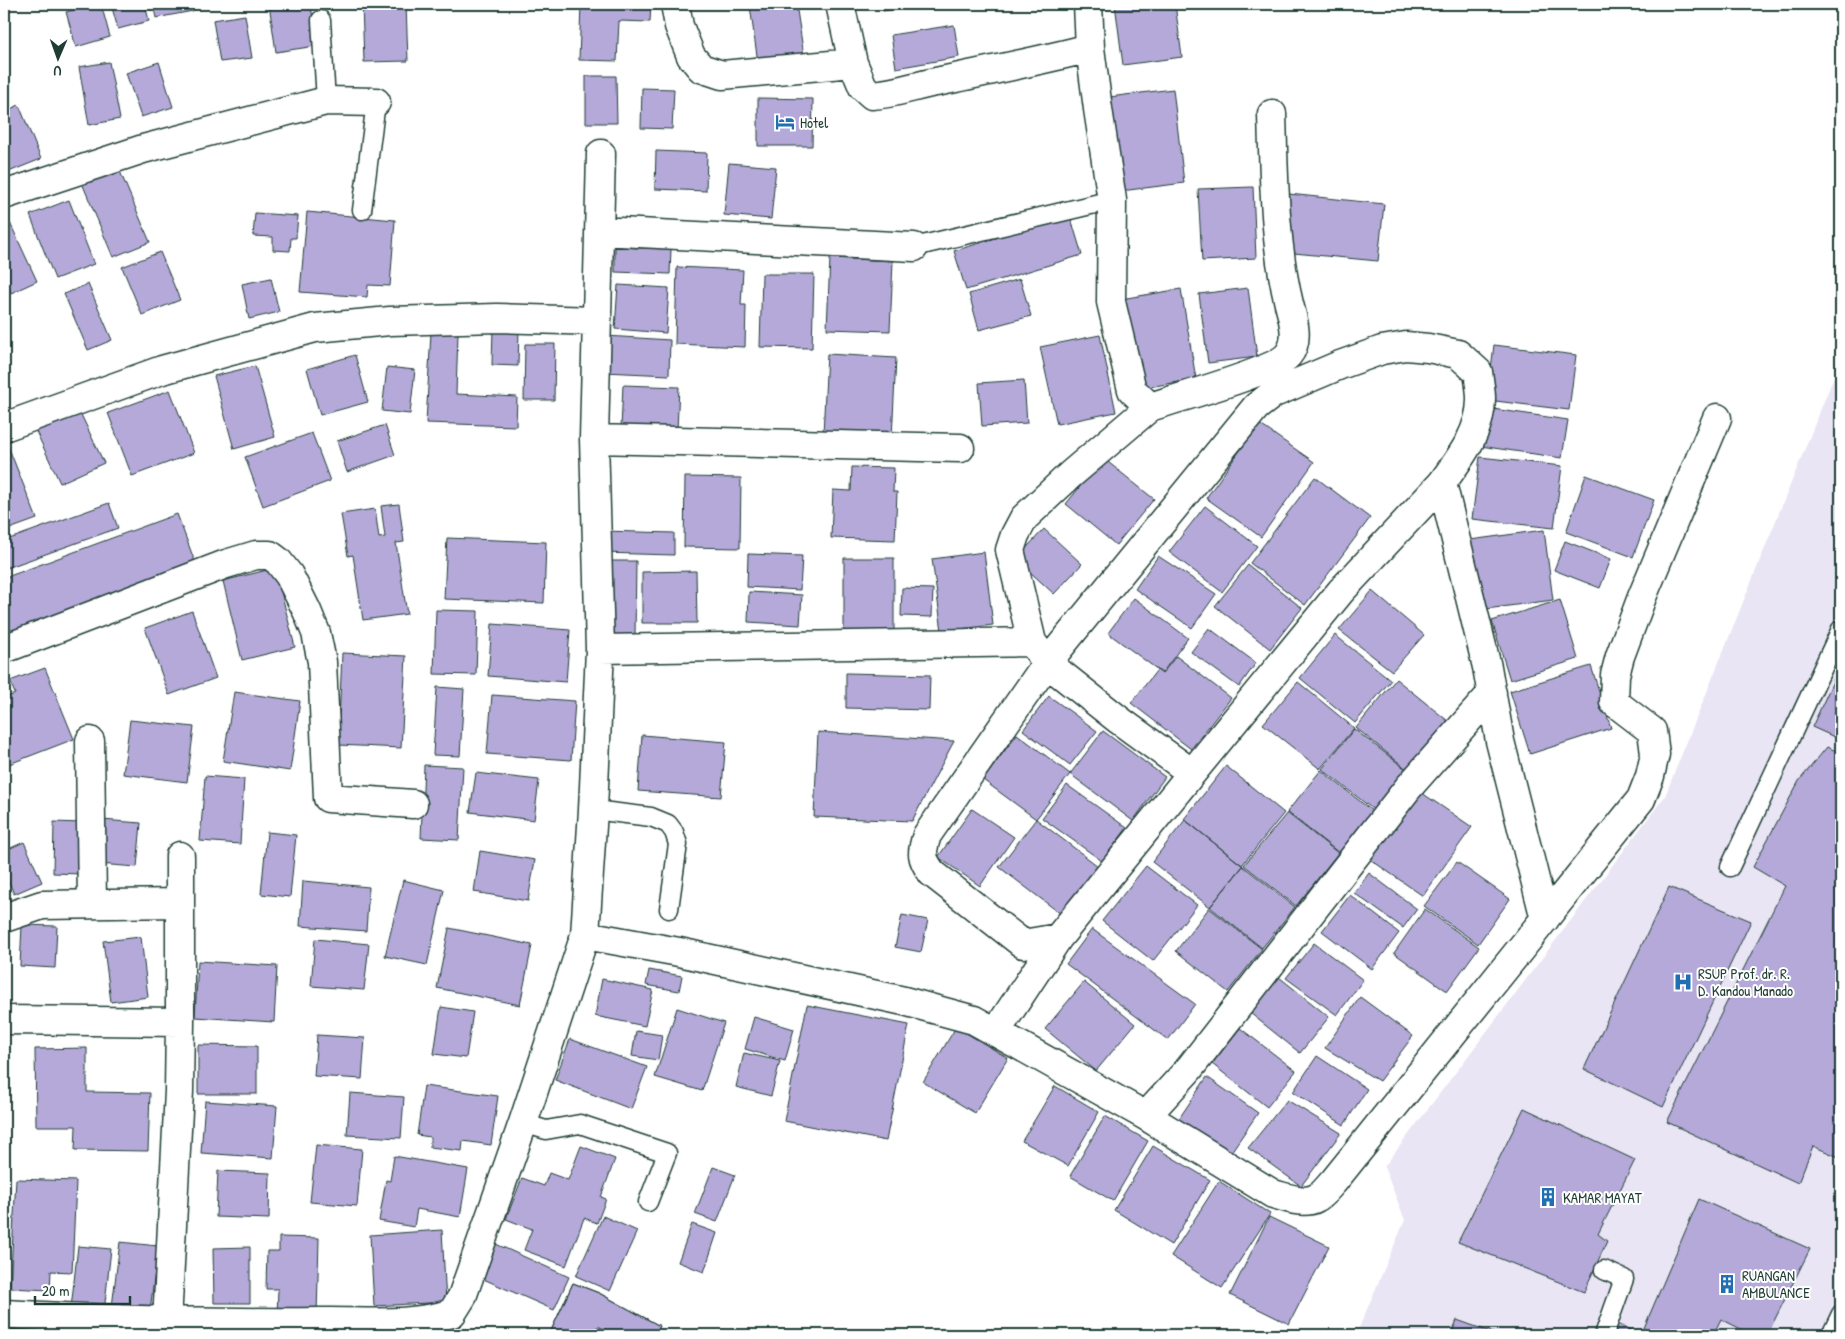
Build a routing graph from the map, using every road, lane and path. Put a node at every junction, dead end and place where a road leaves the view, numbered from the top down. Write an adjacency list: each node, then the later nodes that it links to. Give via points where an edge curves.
1 (675, 4): 6 (street, via 679,26 691,56 701,68 722,75)
2 (840, 4): 6 (street)
3 (1088, 4): 5 (street)
4 (320, 20): 7 (lane)
5 (1090, 48): 6 (street, via 888,94 872,95 863,87); 12 (street)
6 (854, 63)
7 (326, 101): 8 (street); 11 (street, via 143,149)
8 (376, 102): 13 (lane)
9 (1272, 114): 17 (street, via 1277,235 1295,342 1289,354 1278,363)
10 (601, 154): 14 (street)
11 (4, 195)
12 (1112, 200): 15 (lane); 17 (street, via 1111,302 1132,390)
13 (362, 210)
14 (600, 232): 15 (street); 16 (street)
15 (914, 247)
16 (597, 321): 19 (street, via 390,321 315,328 162,370); 20 (street)
17 (1150, 406): 26 (street, via 1030,512 1015,535 1010,550)
18 (1717, 418): 38 (street, via 1642,596 1615,675 1614,702 1652,730 1655,754 1650,776 1641,799)
19 (4, 427)
20 (594, 439): 21 (street); 25 (street)
21 (960, 448)
22 (1442, 483): 26 (street, via 1467,448 1477,424 1481,400 1478,372 1458,354 1406,346 1382,350 1299,382 1256,407); 27 (street); 29 (street, via 1341,591)
23 (1841, 630): 33 (lane)
24 (4, 649): 30 (street, via 226,564 256,555 270,556 278,560 290,575 316,633 322,662 328,798)
25 (600, 649): 26 (street); 31 (street)
26 (1039, 653): 29 (street, via 1119,720); 40 (street, via 927,835 922,850 932,873 1023,944)
27 (1492, 693): 38 (street, via 1500,741); 44 (street, via 1408,788 1189,1069)
28 (90, 742): 35 (street)
29 (1192, 773): 40 (street)
30 (413, 804)
31 (593, 810): 36 (lane, via 651,817 668,824 678,844); 39 (street)
32 (180, 856): 34 (street)
33 (1730, 868)
34 (179, 903): 35 (street); 42 (street)
35 (92, 904): 37 (street, via 36,906)
36 (669, 909)
37 (4, 918)
38 (1545, 919): 44 (street, via 1317,1198 1308,1201 1273,1194)
39 (585, 935): 43 (street, via 904,1001 974,1020); 45 (street)
40 (1058, 938): 43 (street)
41 (4, 1020): 42 (street)
42 (180, 1022): 50 (street)
43 (996, 1032): 44 (street)
44 (1146, 1116)
45 (523, 1123): 46 (lane, via 546,1130 580,1124 667,1153); 50 (street, via 462,1297 452,1313 418,1321)
46 (648, 1202)
47 (1604, 1270): 52 (lane, via 1624,1278)
48 (4, 1314): 51 (street)
49 (1841, 1314): 53 (lane)
50 (167, 1322): 51 (street)
51 (96, 1327)
52 (1604, 1335)
53 (1831, 1335)

